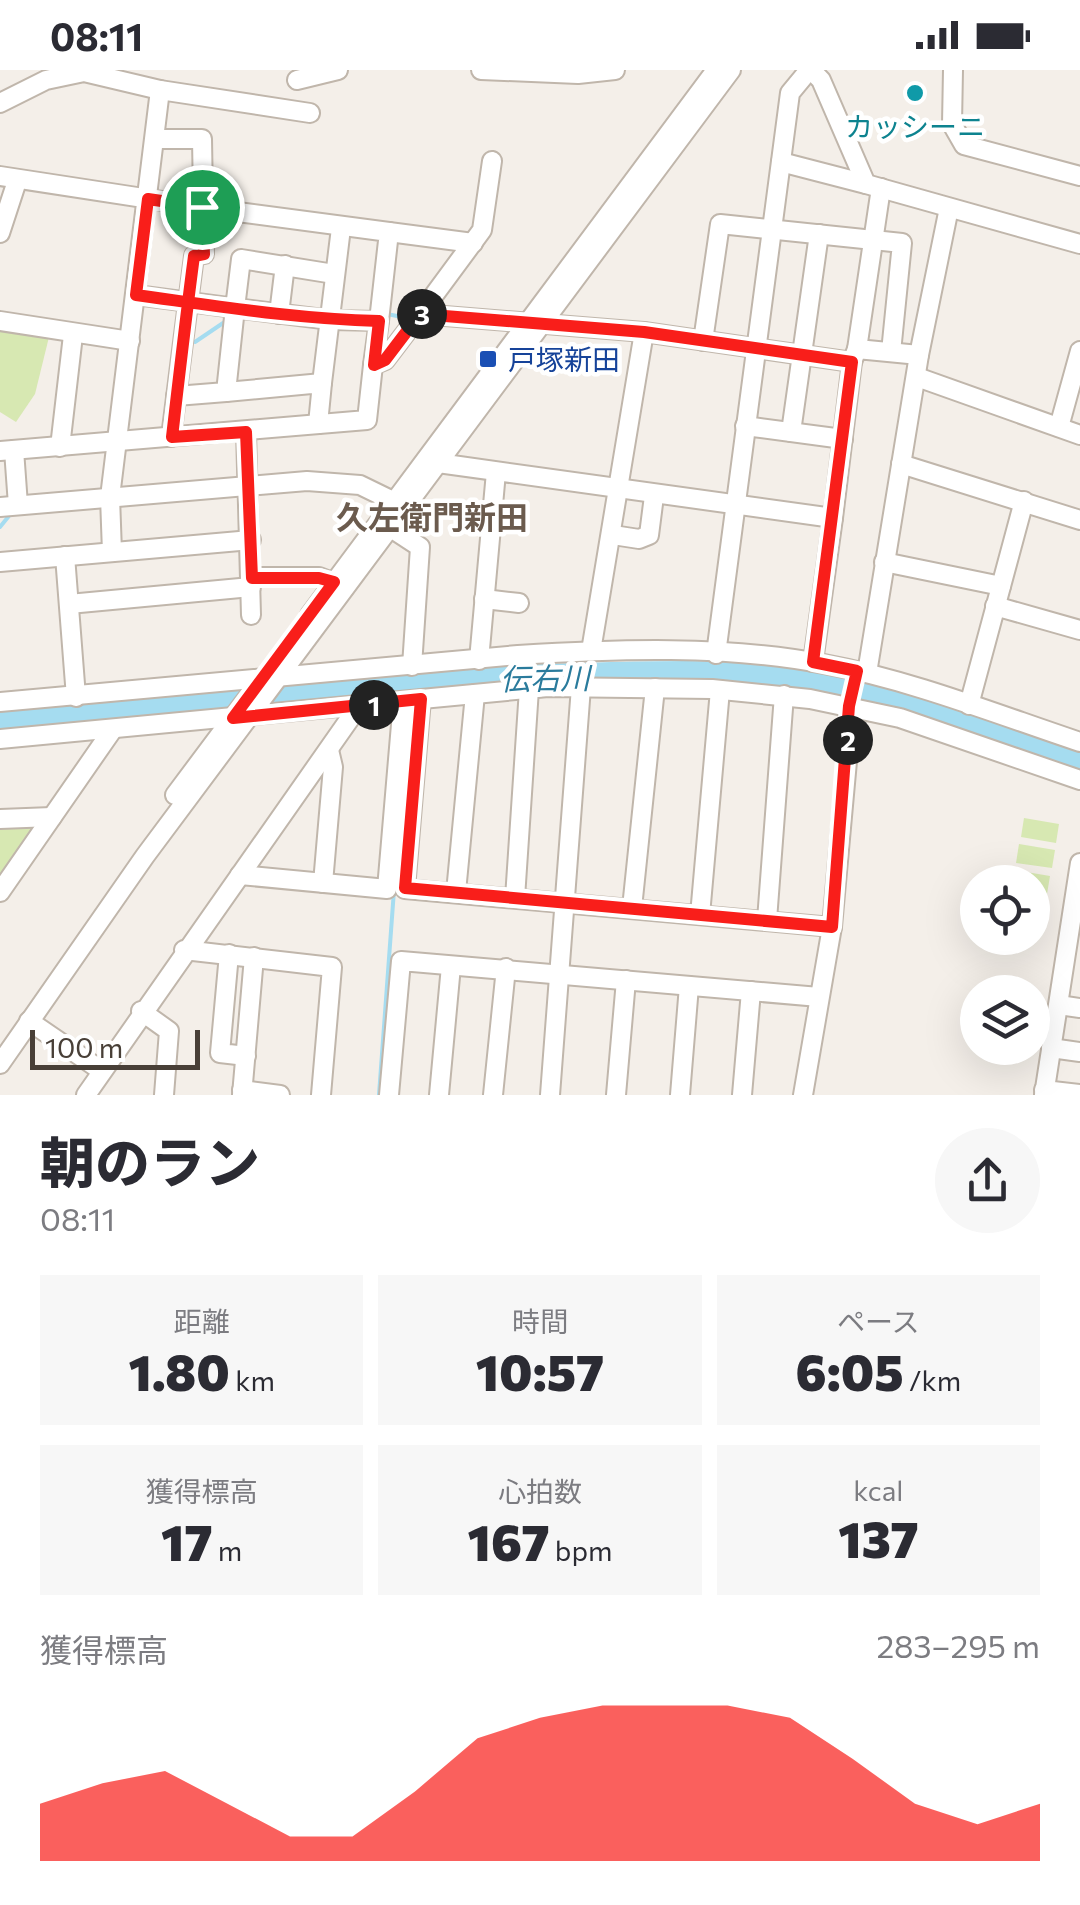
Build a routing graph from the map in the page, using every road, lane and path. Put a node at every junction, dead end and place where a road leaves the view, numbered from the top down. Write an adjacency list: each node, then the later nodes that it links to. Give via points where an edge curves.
1 (338, 70): 9 (street)
2 (480, 70): 3 (street)
3 (616, 70)
4 (716, 70): 41 (street)
5 (731, 70): 41 (street)
6 (810, 70): 15 (street, via 790,93); 18 (street)
7 (953, 70): 16 (street, via 952,124 964,145)
8 (84, 71): 10 (street); 11 (street, via 46,80)
9 (298, 80)
10 (160, 90): 12 (street); 13 (street)
11 (0, 103)
12 (310, 113)
13 (155, 139): 19 (street); 20 (street, via 202,139)
14 (492, 160): 29 (street, via 482,230)
15 (781, 162): 18 (street); 24 (street)
16 (1080, 176)
17 (8, 178): 19 (street); 26 (street)
18 (874, 186): 21 (street); 28 (street)
19 (148, 199): 20 (street); 33 (street)
20 (202, 207): 34 (street, via 204,254 194,256)
21 (949, 208): 30 (street); 50 (street)
22 (230, 211): 23 (street)
23 (341, 228): 25 (street); 32 (street)
24 (770, 229): 27 (street); 45 (street, via 720,224); 46 (street)
25 (389, 232): 29 (street); 40 (street)
26 (0, 233)
27 (819, 234): 28 (street); 49 (street)
28 (870, 240): 48 (street, via 902,243); 51 (street)
29 (473, 243): 37 (street)
30 (1080, 244)
31 (285, 265): 32 (street); 35 (street, via 241,260); 36 (street)
32 (334, 274): 39 (street)
33 (136, 295): 34 (street); 44 (street)
34 (188, 302): 35 (street); 56 (street)
35 (235, 308): 36 (street); 55 (street)
36 (279, 314): 39 (street)
37 (420, 314): 41 (street); 52 (street)
38 (0, 320): 43 (street)
39 (331, 320): 40 (street); 54 (street)
40 (379, 321): 52 (street)
41 (535, 323): 42 (street); 68 (street); 76 (street)
42 (644, 332): 45 (street); 72 (street)
43 (73, 335): 44 (street); 66 (street)
44 (130, 341): 64 (street)
45 (702, 341): 46 (street)
46 (754, 349): 49 (street); 58 (street)
47 (1080, 351): 59 (street)
48 (891, 352): 50 (street); 51 (street)
49 (802, 355): 51 (street); 61 (street)
50 (918, 355): 53 (street)
51 (855, 356): 65 (street)
52 (374, 365): 57 (street, via 367,420)
53 (917, 378): 59 (street); 69 (street)
54 (322, 384): 55 (street); 57 (street)
55 (226, 392): 56 (street)
56 (176, 396): 63 (street)
57 (318, 424): 60 (street)
58 (745, 426): 61 (street); 77 (street)
59 (1059, 427): 62 (street)
60 (246, 432): 63 (street); 71 (street)
61 (791, 432): 65 (street)
62 (1080, 435)
63 (172, 437): 64 (street)
64 (118, 439): 66 (street); 74 (street)
65 (843, 439): 79 (street)
66 (60, 447): 67 (street)
67 (7, 450): 78 (street)
68 (438, 463): 70 (street); 76 (street)
69 (901, 464): 75 (street); 87 (street)
70 (496, 472): 72 (street); 91 (street)
71 (249, 488): 74 (street); 76 (street, via 307,481 360,485); 83 (street)
72 (618, 490): 73 (street); 82 (street)
73 (654, 496): 77 (street); 82 (street, via 650,534)
74 (110, 497): 78 (street); 84 (street)
75 (1024, 501): 80 (street); 90 (street)
76 (400, 504): 81 (street); 89 (street)
77 (735, 505): 79 (street); 98 (street)
78 (9, 506)
79 (833, 518): 100 (street)
80 (1080, 520)
81 (391, 528): 89 (street); 101 (street, via 420,547)
82 (613, 535): 97 (street)
83 (251, 540): 84 (street); 88 (street)
84 (112, 552): 85 (street)
85 (65, 556): 86 (street); 93 (street)
86 (0, 562)
87 (884, 562): 90 (street); 102 (street)
88 (252, 582): 89 (street, via 319,578); 93 (street); 95 (street)
89 (340, 585): 103 (street)
90 (1001, 586): 94 (street)
91 (484, 599): 92 (street); 99 (street)
92 (519, 603)
93 (70, 604): 110 (street)
94 (996, 606): 96 (street); 113 (street)
95 (251, 615)
96 (1080, 630)
97 (592, 651): 98 (street); 99 (street)
98 (716, 654): 100 (street)
99 (478, 660): 101 (street)
100 (813, 662): 102 (street)
101 (412, 666): 103 (street)
102 (862, 672): 113 (street); 114 (street)
103 (268, 681): 110 (street); 116 (street)
104 (581, 687): 105 (street); 106 (street); 130 (street)
105 (655, 688): 107 (street); 131 (street)
106 (529, 689): 108 (street); 129 (street)
107 (720, 690): 109 (street); 132 (street)
108 (475, 694): 111 (street); 128 (street)
109 (784, 696): 114 (street); 134 (street)
110 (76, 697): 112 (street)
111 (412, 700): 115 (street); 126 (street, via 387,888); 128 (street, via 405,888)
112 (0, 702)
113 (968, 705): 119 (street)
114 (850, 706): 121 (street); 135 (street)
115 (358, 707): 116 (street); 120 (street)
116 (245, 712): 117 (street); 150 (street); 151 (street)
117 (113, 729): 118 (street); 122 (street)
118 (0, 739)
119 (1080, 742)
120 (329, 750): 125 (street); 126 (street)
121 (1080, 780)
122 (52, 817): 123 (street); 127 (street)
123 (0, 819)
124 (1080, 863): 133 (street)
125 (240, 875): 126 (street); 136 (street)
126 (323, 883)
127 (0, 892)
128 (456, 892): 129 (street)
129 (515, 898): 130 (street)
130 (567, 903): 131 (street); 142 (street)
131 (632, 908): 132 (street)
132 (700, 915): 134 (street)
133 (1076, 916): 139 (street)
134 (767, 920): 135 (street)
135 (832, 927): 146 (street)
136 (184, 950): 137 (street); 149 (street)
137 (229, 954): 138 (street); 154 (street, via 220,1052)
138 (254, 957): 154 (street); 163 (street, via 332,967)
139 (1072, 961): 147 (street)
140 (451, 966): 141 (street); 164 (street, via 400,961); 165 (street)
141 (506, 968): 142 (street); 166 (street)
142 (562, 972): 143 (street); 167 (street)
143 (626, 980): 144 (street); 168 (street)
144 (689, 986): 145 (street); 169 (street)
145 (751, 991): 146 (street); 170 (street)
146 (819, 997): 171 (street)
147 (1060, 1004): 148 (street); 152 (street)
148 (1080, 1008)
149 (141, 1011): 156 (street); 161 (street, via 169,1031)
150 (28, 1021): 155 (street); 156 (street)
151 (0, 1042)
152 (1051, 1048): 153 (street); 157 (street)
153 (1080, 1052)
154 (246, 1056): 158 (street)
155 (0, 1064)
156 (102, 1070): 160 (street)
157 (1044, 1092): 159 (street)
158 (242, 1093): 162 (street)
159 (1080, 1094)
160 (86, 1095)
161 (164, 1095)
162 (280, 1095)
163 (321, 1095)
164 (388, 1095)
165 (438, 1095)
166 (493, 1095)
167 (550, 1095)
168 (616, 1095)
169 (680, 1095)
170 (742, 1095)
171 (803, 1095)

